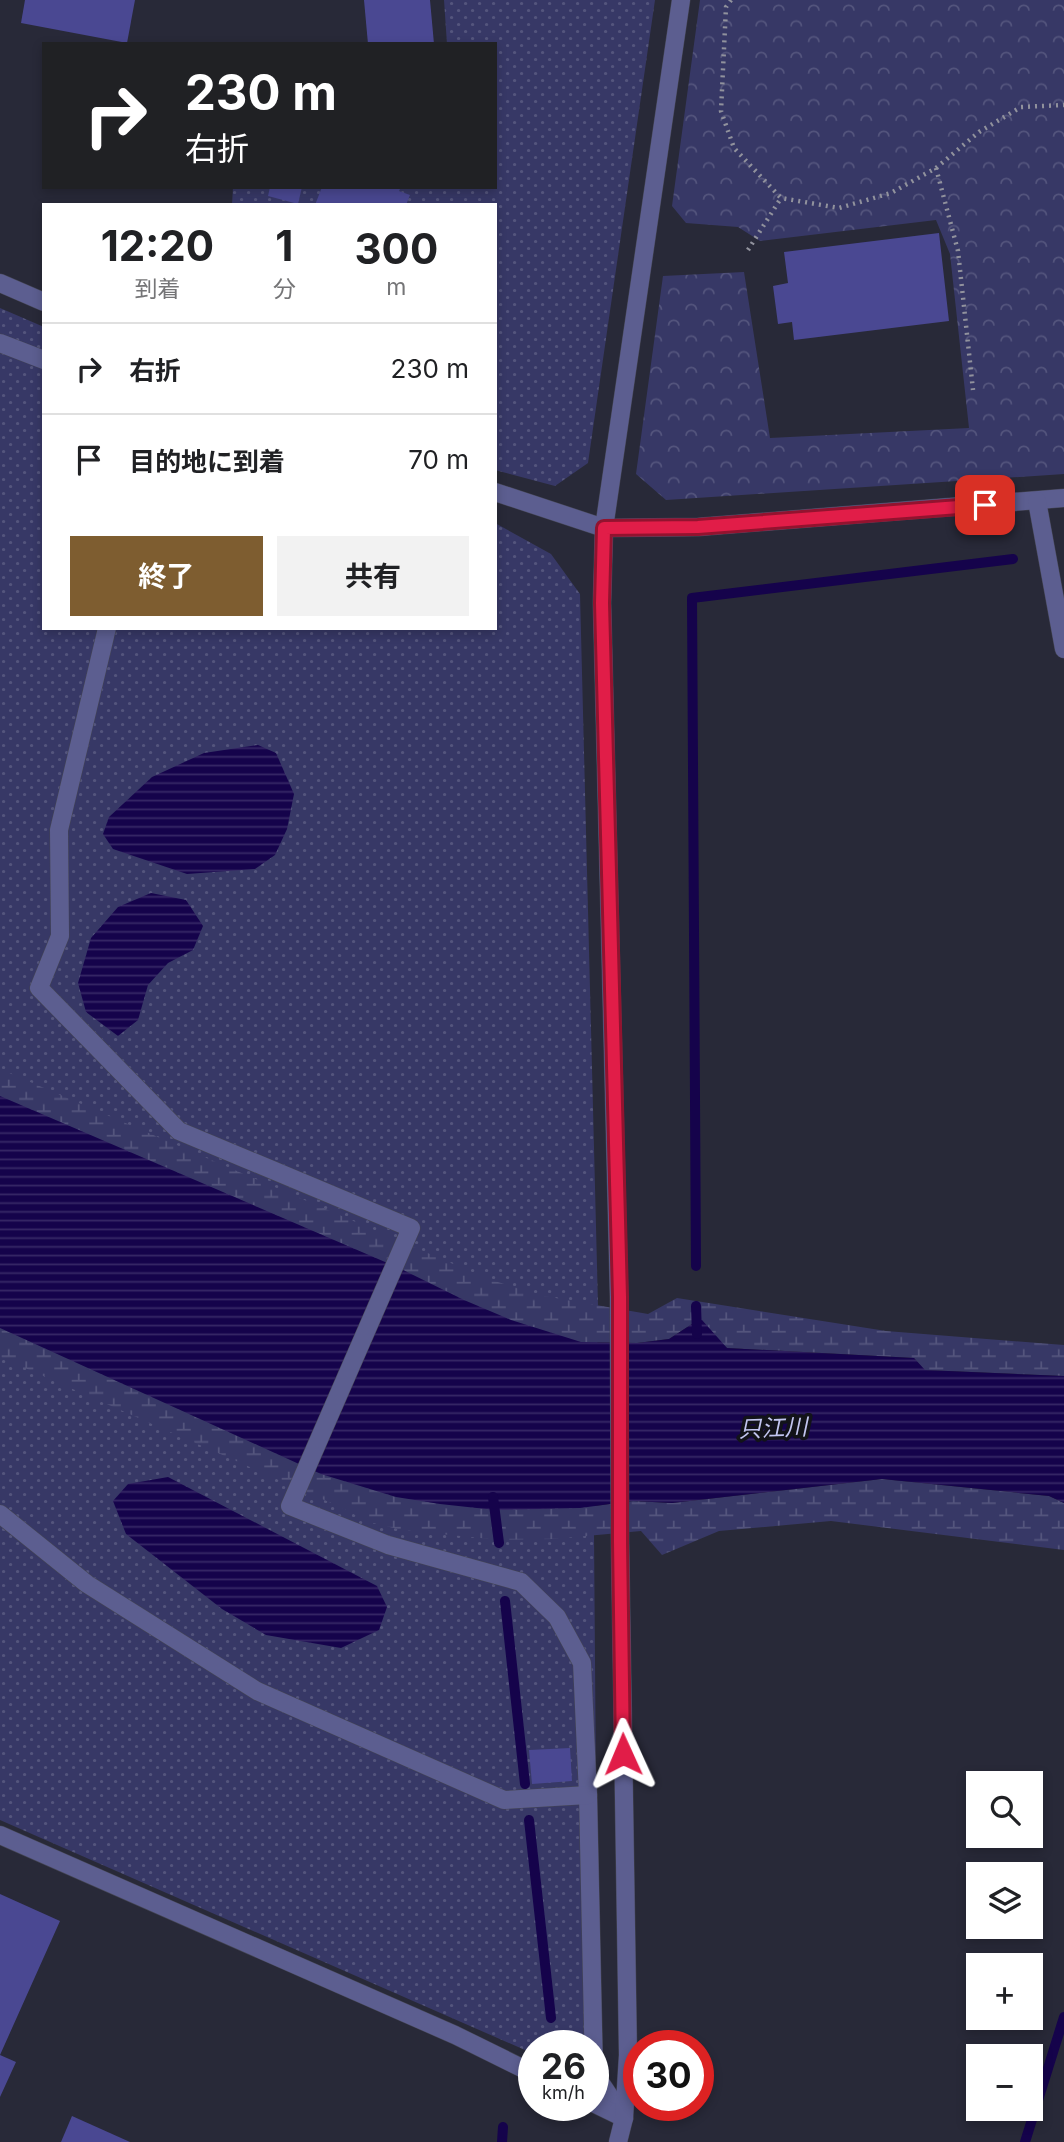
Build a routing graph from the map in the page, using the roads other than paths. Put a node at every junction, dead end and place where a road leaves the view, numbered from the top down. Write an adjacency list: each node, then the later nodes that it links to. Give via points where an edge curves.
1 (681, 0): 9 (street)
2 (0, 283): 3 (street)
3 (42, 301)
4 (0, 343): 5 (street)
5 (42, 359)
6 (497, 493): 9 (street)
7 (1064, 498): 8 (street)
8 (1037, 501): 9 (street, via 698,527); 11 (street)
9 (604, 528): 15 (street, via 602,603 620,1297)
10 (107, 630): 13 (street, via 59,830 60,936 39,988 179,1131 411,1228 290,1506 388,1545 521,1582 557,1617 582,1663)
11 (1064, 649)
12 (0, 1514): 13 (street, via 86,1584 257,1691 504,1800)
13 (588, 1795): 17 (street, via 594,2073)
14 (0, 1835): 16 (street)
15 (628, 2030)
16 (518, 2066)
17 (623, 2116)
18 (623, 2121): 19 (street)
19 (618, 2142)

